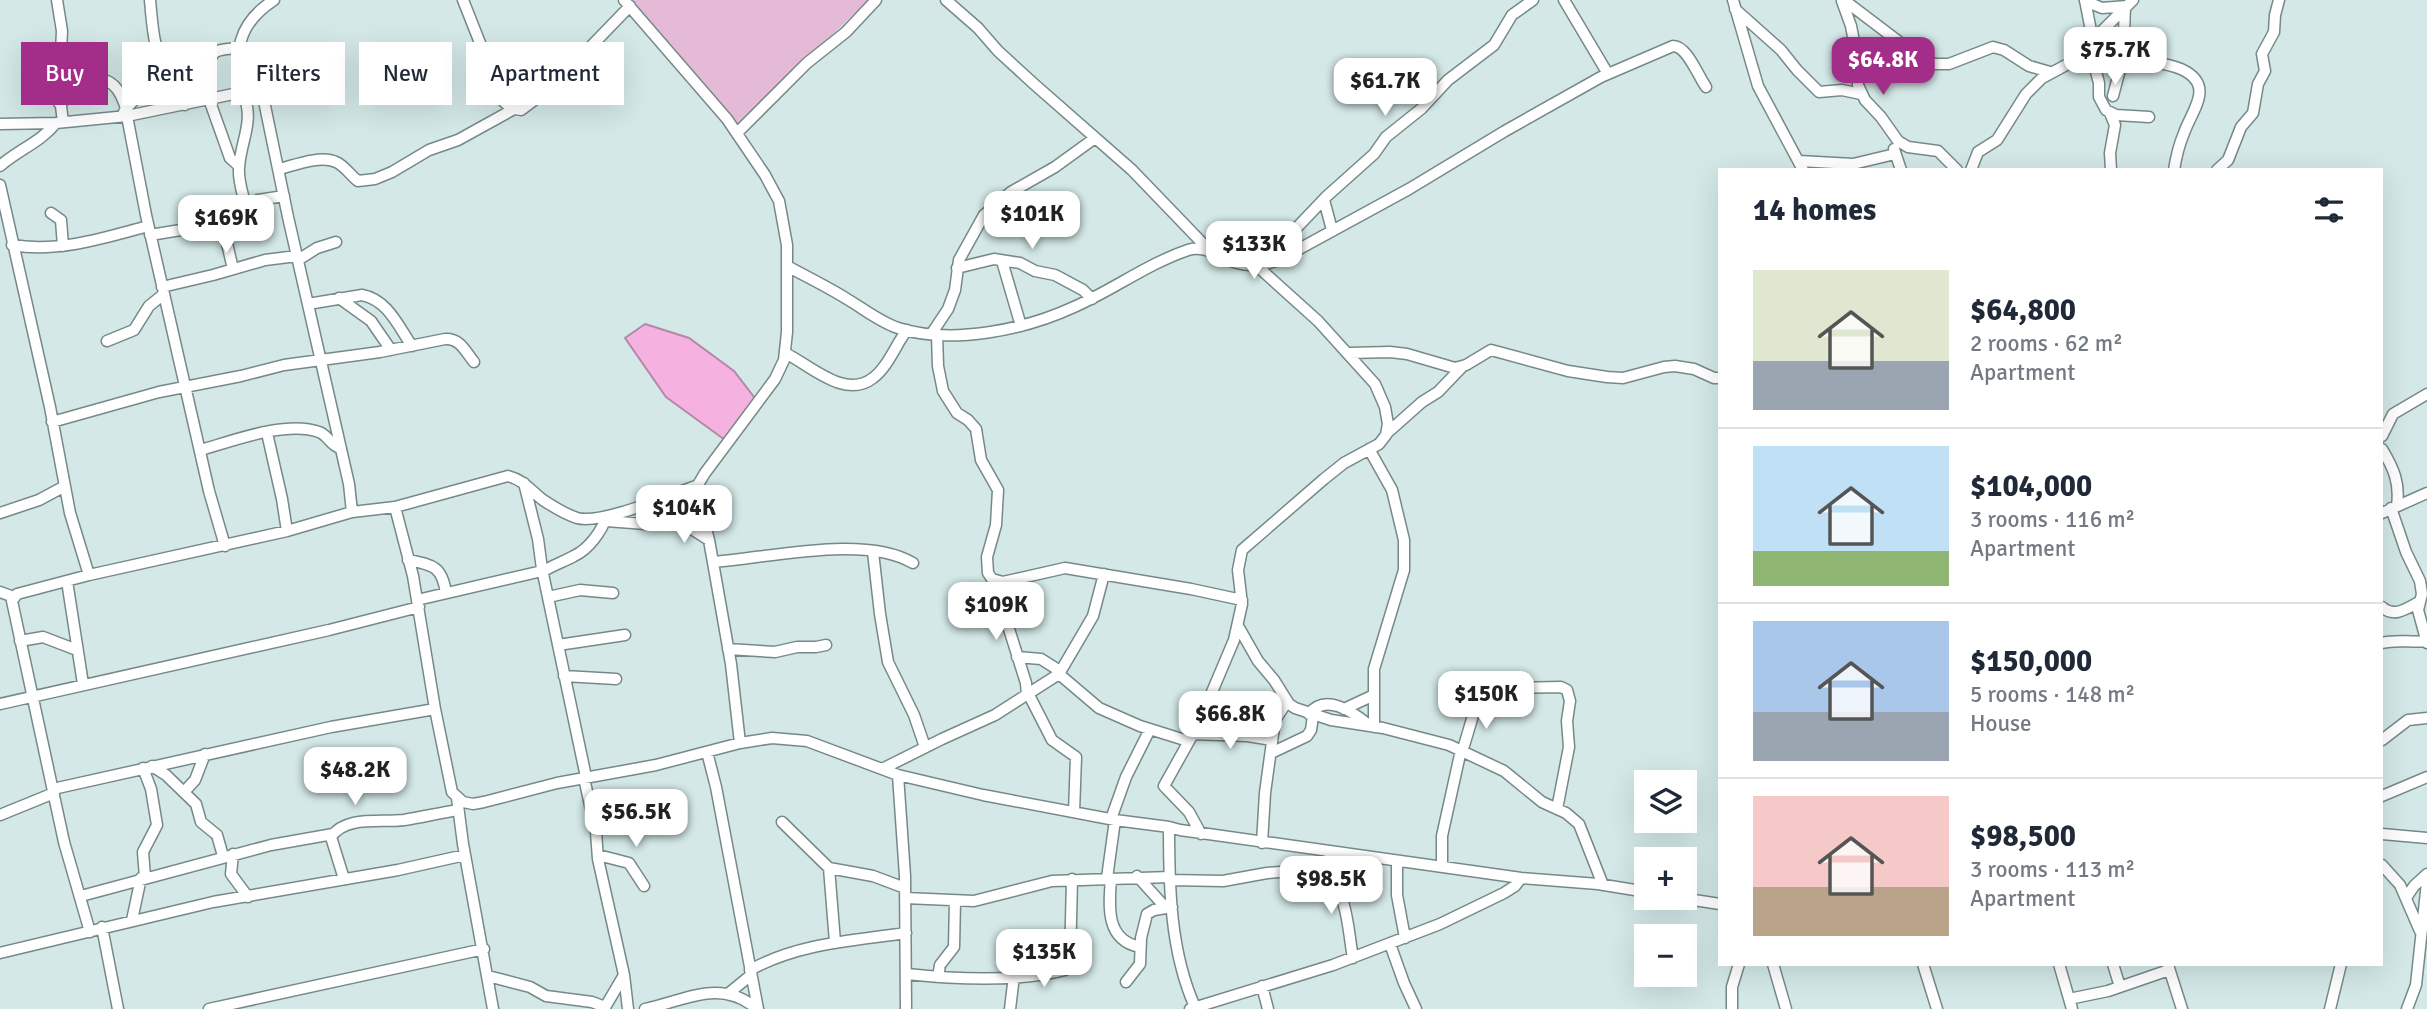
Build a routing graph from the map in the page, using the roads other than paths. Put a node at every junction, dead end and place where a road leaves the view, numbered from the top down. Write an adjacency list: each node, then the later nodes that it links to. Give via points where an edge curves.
1 (57, 0): 15 (street)
2 (150, 0): 16 (street)
3 (274, 0): 17 (street, via 249,20)
4 (463, 0): 33 (street, via 503,101)
5 (876, 0): 40 (street)
6 (946, 0): 41 (street)
7 (1534, 0): 57 (street, via 1512,15 1494,45 1448,80)
8 (1564, 0): 21 (street)
9 (2085, 0): 14 (street, via 2102,8); 18 (street)
10 (2279, 0): 53 (street, via 2274,32 2262,54 2265,71 2253,113)
11 (1845, 1): 20 (street, via 1923,60 1949,64 1993,47); 25 (street)
12 (627, 3): 33 (street, via 545,92 524,109); 40 (street)
13 (1732, 4): 25 (street, via 1819,92); 46 (street, via 1758,86)
14 (2128, 4): 18 (street); 19 (street)
15 (62, 42)
16 (156, 42)
17 (240, 42)
18 (2091, 46): 20 (street, via 2081,57); 23 (street)
19 (2123, 55): 26 (street); 52 (street, via 2181,69 2199,87 2201,96 2183,133)
20 (2050, 72): 43 (street, via 2026,94 1997,140)
21 (1608, 74): 24 (street, via 1676,45 1685,51); 62 (street)
22 (108, 81): 34 (street, via 117,88)
23 (2099, 83): 26 (street); 35 (street, via 2099,97)
24 (1706, 87)
25 (1861, 94): 39 (street)
26 (2113, 96): 35 (street, via 2118,107)
27 (59, 105): 37 (street)
28 (132, 105): 34 (street)
29 (161, 105): 34 (street)
30 (211, 105): 45 (street, via 230,158)
31 (248, 105): 45 (street)
32 (265, 105): 54 (street)
33 (514, 109): 54 (street, via 375,179 358,181 345,167 326,159)
34 (125, 113): 37 (street); 61 (street)
35 (2113, 114): 36 (street); 51 (street)
36 (2149, 117)
37 (59, 122): 38 (street); 44 (street)
38 (0, 124)
39 (1888, 129): 42 (street); 48 (street, via 1908,147 1938,151)
40 (737, 133): 70 (street, via 779,201)
41 (1095, 138): 66 (street); 71 (street, via 989,210)
42 (1895, 154): 46 (street, via 1853,164); 47 (street)
43 (1975, 158): 49 (street); 50 (street)
44 (0, 166)
45 (239, 166): 58 (street)
46 (1801, 166)
47 (1900, 168)
48 (1956, 168)
49 (1959, 168)
50 (1972, 168)
51 (2111, 168)
52 (2174, 168)
53 (2219, 168)
54 (279, 169): 56 (street)
55 (0, 185): 64 (street)
56 (284, 196): 58 (street); 67 (street)
57 (1324, 200): 62 (street); 69 (street)
58 (246, 207): 60 (street)
59 (51, 213): 65 (street, via 61,220)
60 (220, 218): 61 (street, via 187,229); 72 (street)
61 (149, 230): 65 (street); 73 (street)
62 (1332, 230): 69 (street, via 1279,260)
63 (336, 242): 67 (street)
64 (12, 245): 65 (street); 91 (street)
65 (63, 246)
66 (1212, 253): 69 (street, via 1237,263); 75 (street, via 1191,249)
67 (297, 258): 72 (street); 76 (street)
68 (1002, 261): 71 (street); 75 (street, via 1055,275); 77 (street)
69 (1259, 265): 84 (street)
70 (787, 266): 78 (street); 83 (street)
71 (957, 268): 79 (street, via 952,299)
72 (233, 269): 73 (street)
73 (163, 290): 80 (street, via 134,330); 89 (street)
74 (339, 298): 76 (street); 81 (street, via 362,295 380,301); 82 (street, via 371,321)
75 (1092, 299): 77 (street)
76 (308, 304): 85 (street)
77 (1021, 326): 79 (street)
78 (907, 330): 79 (street); 83 (street, via 873,378 855,385 836,383)
79 (934, 334): 123 (street, via 943,391 957,413 976,429 984,469 998,491 996,525 987,558 988,573)
80 (107, 341)
81 (412, 346): 82 (street); 86 (street, via 454,339)
82 (391, 350): 85 (street)
83 (785, 353): 100 (street, via 775,379)
84 (1349, 353): 87 (street, via 1407,354 1450,368); 93 (street, via 1375,384 1385,407)
85 (321, 361): 89 (street); 95 (street)
86 (474, 362)
87 (1462, 367): 88 (street, via 1491,350 1567,372 1607,377 1623,378 1675,366); 93 (street)
88 (1718, 378)
89 (186, 388): 91 (street); 97 (street)
90 (2427, 394): 94 (street, via 2393,414)
91 (52, 422): 101 (street)
92 (267, 433): 95 (street, via 311,430); 97 (street); 111 (street)
93 (1386, 434): 96 (street)
94 (2383, 434)
95 (340, 447): 106 (street)
96 (1369, 449): 129 (street, via 1315,485 1242,550 1238,570); 148 (street, via 1392,490 1404,540 1404,570 1376,659)
97 (201, 450): 113 (street)
98 (2383, 451): 102 (street, via 2394,468)
99 (524, 482): 104 (street, via 508,476); 109 (street, via 544,500 578,518); 119 (street)
100 (699, 485): 108 (street); 109 (street)
101 (65, 486): 107 (street); 121 (street)
102 (2398, 487): 103 (street); 105 (street)
103 (2425, 494): 105 (street)
104 (395, 507): 106 (street); 115 (street)
105 (2390, 509): 118 (street, via 2406,552)
106 (352, 512): 111 (street)
107 (0, 513)
108 (702, 514): 110 (street); 112 (street)
109 (607, 519): 110 (street, via 646,524); 119 (street, via 587,548)
110 (676, 519): 112 (street)
111 (286, 531): 113 (street)
112 (709, 540): 116 (street)
113 (225, 546): 121 (street)
114 (873, 552): 116 (street, via 804,551); 117 (street); 163 (street, via 888,662)
115 (408, 560): 124 (street, via 438,569); 130 (street)
116 (713, 562): 139 (street)
117 (913, 563)
118 (2421, 568): 127 (street)
119 (542, 571): 124 (street); 128 (street)
120 (1104, 574): 123 (street, via 1065,568); 129 (street); 142 (street, via 1093,616)
121 (89, 575): 122 (street)
122 (67, 581): 126 (street); 140 (street)
123 (1000, 582): 141 (street)
124 (446, 593): 130 (street)
125 (613, 593): 128 (street, via 580,590)
126 (5, 596): 134 (street, via 13,608)
127 (2423, 596): 131 (street, via 2395,613); 135 (street, via 2418,610)
128 (548, 597): 137 (street)
129 (1242, 600): 132 (street)
130 (418, 603): 145 (street, via 242,650); 153 (street)
131 (2383, 608)
132 (1238, 626): 151 (street); 159 (street)
133 (625, 635): 137 (street)
134 (20, 641): 140 (street, via 43,637); 147 (street)
135 (2427, 642): 136 (street)
136 (2383, 643)
137 (558, 645): 143 (street)
138 (826, 645): 139 (street, via 767,653)
139 (728, 649): 162 (street)
140 (77, 650): 145 (street)
141 (1017, 657): 142 (street, via 1041,659); 150 (street)
142 (1060, 673): 150 (street); 158 (street, via 1099,708)
143 (564, 676): 144 (street); 171 (street)
144 (616, 679)
145 (83, 684): 147 (street)
146 (1516, 688): 177 (street, via 1561,687 1569,695 1569,747)
147 (33, 695): 152 (street); 173 (street)
148 (1374, 695): 154 (street); 157 (street)
149 (1496, 695): 164 (street, via 1476,702)
150 (1028, 696): 163 (street); 179 (street, via 1052,740 1076,757)
151 (1287, 702): 155 (street); 161 (street, via 1275,720)
152 (0, 704)
153 (435, 709): 167 (street); 176 (street)
154 (1344, 709): 155 (street, via 1320,703); 157 (street)
155 (1311, 715): 157 (street); 166 (street, via 1307,736)
156 (2427, 718): 160 (street, via 2408,720)
157 (1373, 727): 164 (street)
158 (1150, 729): 159 (street); 181 (street, via 1126,777)
159 (1190, 737): 161 (street); 185 (street, via 1164,786 1189,812)
160 (2383, 739)
161 (1272, 740): 166 (street)
162 (740, 743): 165 (street); 169 (street, via 772,738 807,741)
163 (925, 747): 169 (street)
164 (1461, 751): 177 (street, via 1504,771); 196 (street, via 1442,836)
165 (707, 752): 171 (street); 240 (street)
166 (1271, 753): 188 (street)
167 (205, 754): 168 (street); 174 (street)
168 (148, 767): 173 (street); 174 (street); 200 (street, via 157,825 144,852)
169 (882, 769): 170 (street)
170 (898, 775): 179 (street); 210 (street)
171 (585, 777): 176 (street, via 473,804); 192 (street)
172 (2427, 777): 175 (street)
173 (53, 791): 180 (street); 212 (street)
174 (184, 792): 190 (street)
175 (2383, 796)
176 (457, 798): 178 (street)
177 (1557, 809): 207 (street, via 1579,824)
178 (458, 810): 184 (street, via 362,822); 191 (street)
179 (1074, 812): 181 (street)
180 (0, 815)
181 (1113, 820): 183 (street); 201 (street)
182 (782, 822): 197 (street)
183 (1169, 827): 185 (street); 202 (street)
184 (333, 834): 190 (street); 204 (street)
185 (1201, 834): 188 (street)
186 (2383, 834): 187 (street)
187 (2427, 838)
188 (1262, 843): 189 (street)
189 (1337, 853): 193 (street); 194 (street)
190 (228, 855): 200 (street); 213 (street, via 231,874)
191 (465, 855): 204 (street); 229 (street)
192 (598, 855): 208 (street, via 629,863); 242 (street)
193 (1397, 861): 196 (street); 225 (street, via 1397,895)
194 (1316, 866): 202 (street, via 1223,881); 231 (street, via 1328,872 1344,901)
195 (2383, 866): 214 (street)
196 (1442, 867): 203 (street)
197 (829, 868): 210 (street, via 873,876); 226 (street)
198 (2427, 874): 214 (street)
199 (1137, 876): 201 (street); 202 (street); 211 (street)
200 (143, 878): 212 (street); 220 (street)
201 (1109, 878): 205 (street); 228 (street, via 1115,931 1123,942)
202 (1166, 878): 211 (street); 218 (street)
203 (1521, 878): 207 (street); 225 (street, via 1504,893)
204 (344, 879): 213 (street)
205 (1072, 879): 216 (street, via 974,901); 244 (street, via 1069,966 1053,973)
206 (2427, 882): 224 (street)
207 (1603, 885): 209 (street)
208 (643, 886)
209 (1634, 890)
210 (905, 893): 216 (street); 223 (street)
211 (1153, 893): 218 (street); 219 (street)
212 (81, 896): 222 (street)
213 (248, 897): 220 (street)
214 (2406, 898): 224 (street)
215 (1697, 900): 217 (street)
216 (955, 901): 245 (street, via 954,947 940,965)
217 (1718, 904)
218 (1169, 908): 219 (street); 255 (street)
219 (1149, 912): 228 (street)
220 (132, 920): 221 (street)
221 (102, 927): 222 (street); 256 (street)
222 (90, 932): 230 (street)
223 (906, 933): 226 (street); 241 (street)
224 (2421, 934): 232 (street)
225 (1405, 938): 227 (street)
226 (835, 942): 240 (street, via 782,954)
227 (1390, 944): 231 (street); 267 (street)
228 (1140, 947): 246 (street, via 1140,964)
229 (484, 948): 243 (street); 250 (street)
230 (0, 953)
231 (1353, 958): 247 (street)
232 (2423, 964): 273 (street)
233 (1738, 966): 268 (street)
234 (1774, 966): 269 (street)
235 (1924, 966): 270 (street)
236 (2060, 966): 252 (street)
237 (2114, 966): 248 (street)
238 (2341, 966): 272 (street)
239 (2169, 967): 248 (street); 271 (street)
240 (751, 972): 249 (street); 263 (street)
241 (907, 974): 245 (street); 264 (street)
242 (624, 975): 254 (street); 260 (street)
243 (488, 976): 254 (street, via 546,996); 259 (street)
244 (1014, 976): 245 (street); 265 (street)
245 (938, 977)
246 (1126, 982)
247 (1262, 986): 255 (street); 266 (street)
248 (2120, 986): 252 (street)
249 (729, 993): 251 (street); 263 (street)
250 (273, 996): 253 (street); 258 (street)
251 (693, 996): 261 (street); 262 (street)
252 (2071, 1004)
253 (235, 1007): 257 (street)
254 (607, 1008)
255 (1192, 1008)
256 (118, 1009)
257 (209, 1009)
258 (276, 1009)
259 (493, 1009)
260 (628, 1009)
261 (645, 1009)
262 (695, 1009)
263 (758, 1009)
264 (906, 1009)
265 (1010, 1009)
266 (1268, 1009)
267 (1416, 1009)
268 (1732, 1009)
269 (1786, 1009)
270 (1937, 1009)
271 (2182, 1009)
272 (2330, 1009)
273 (2407, 1009)

